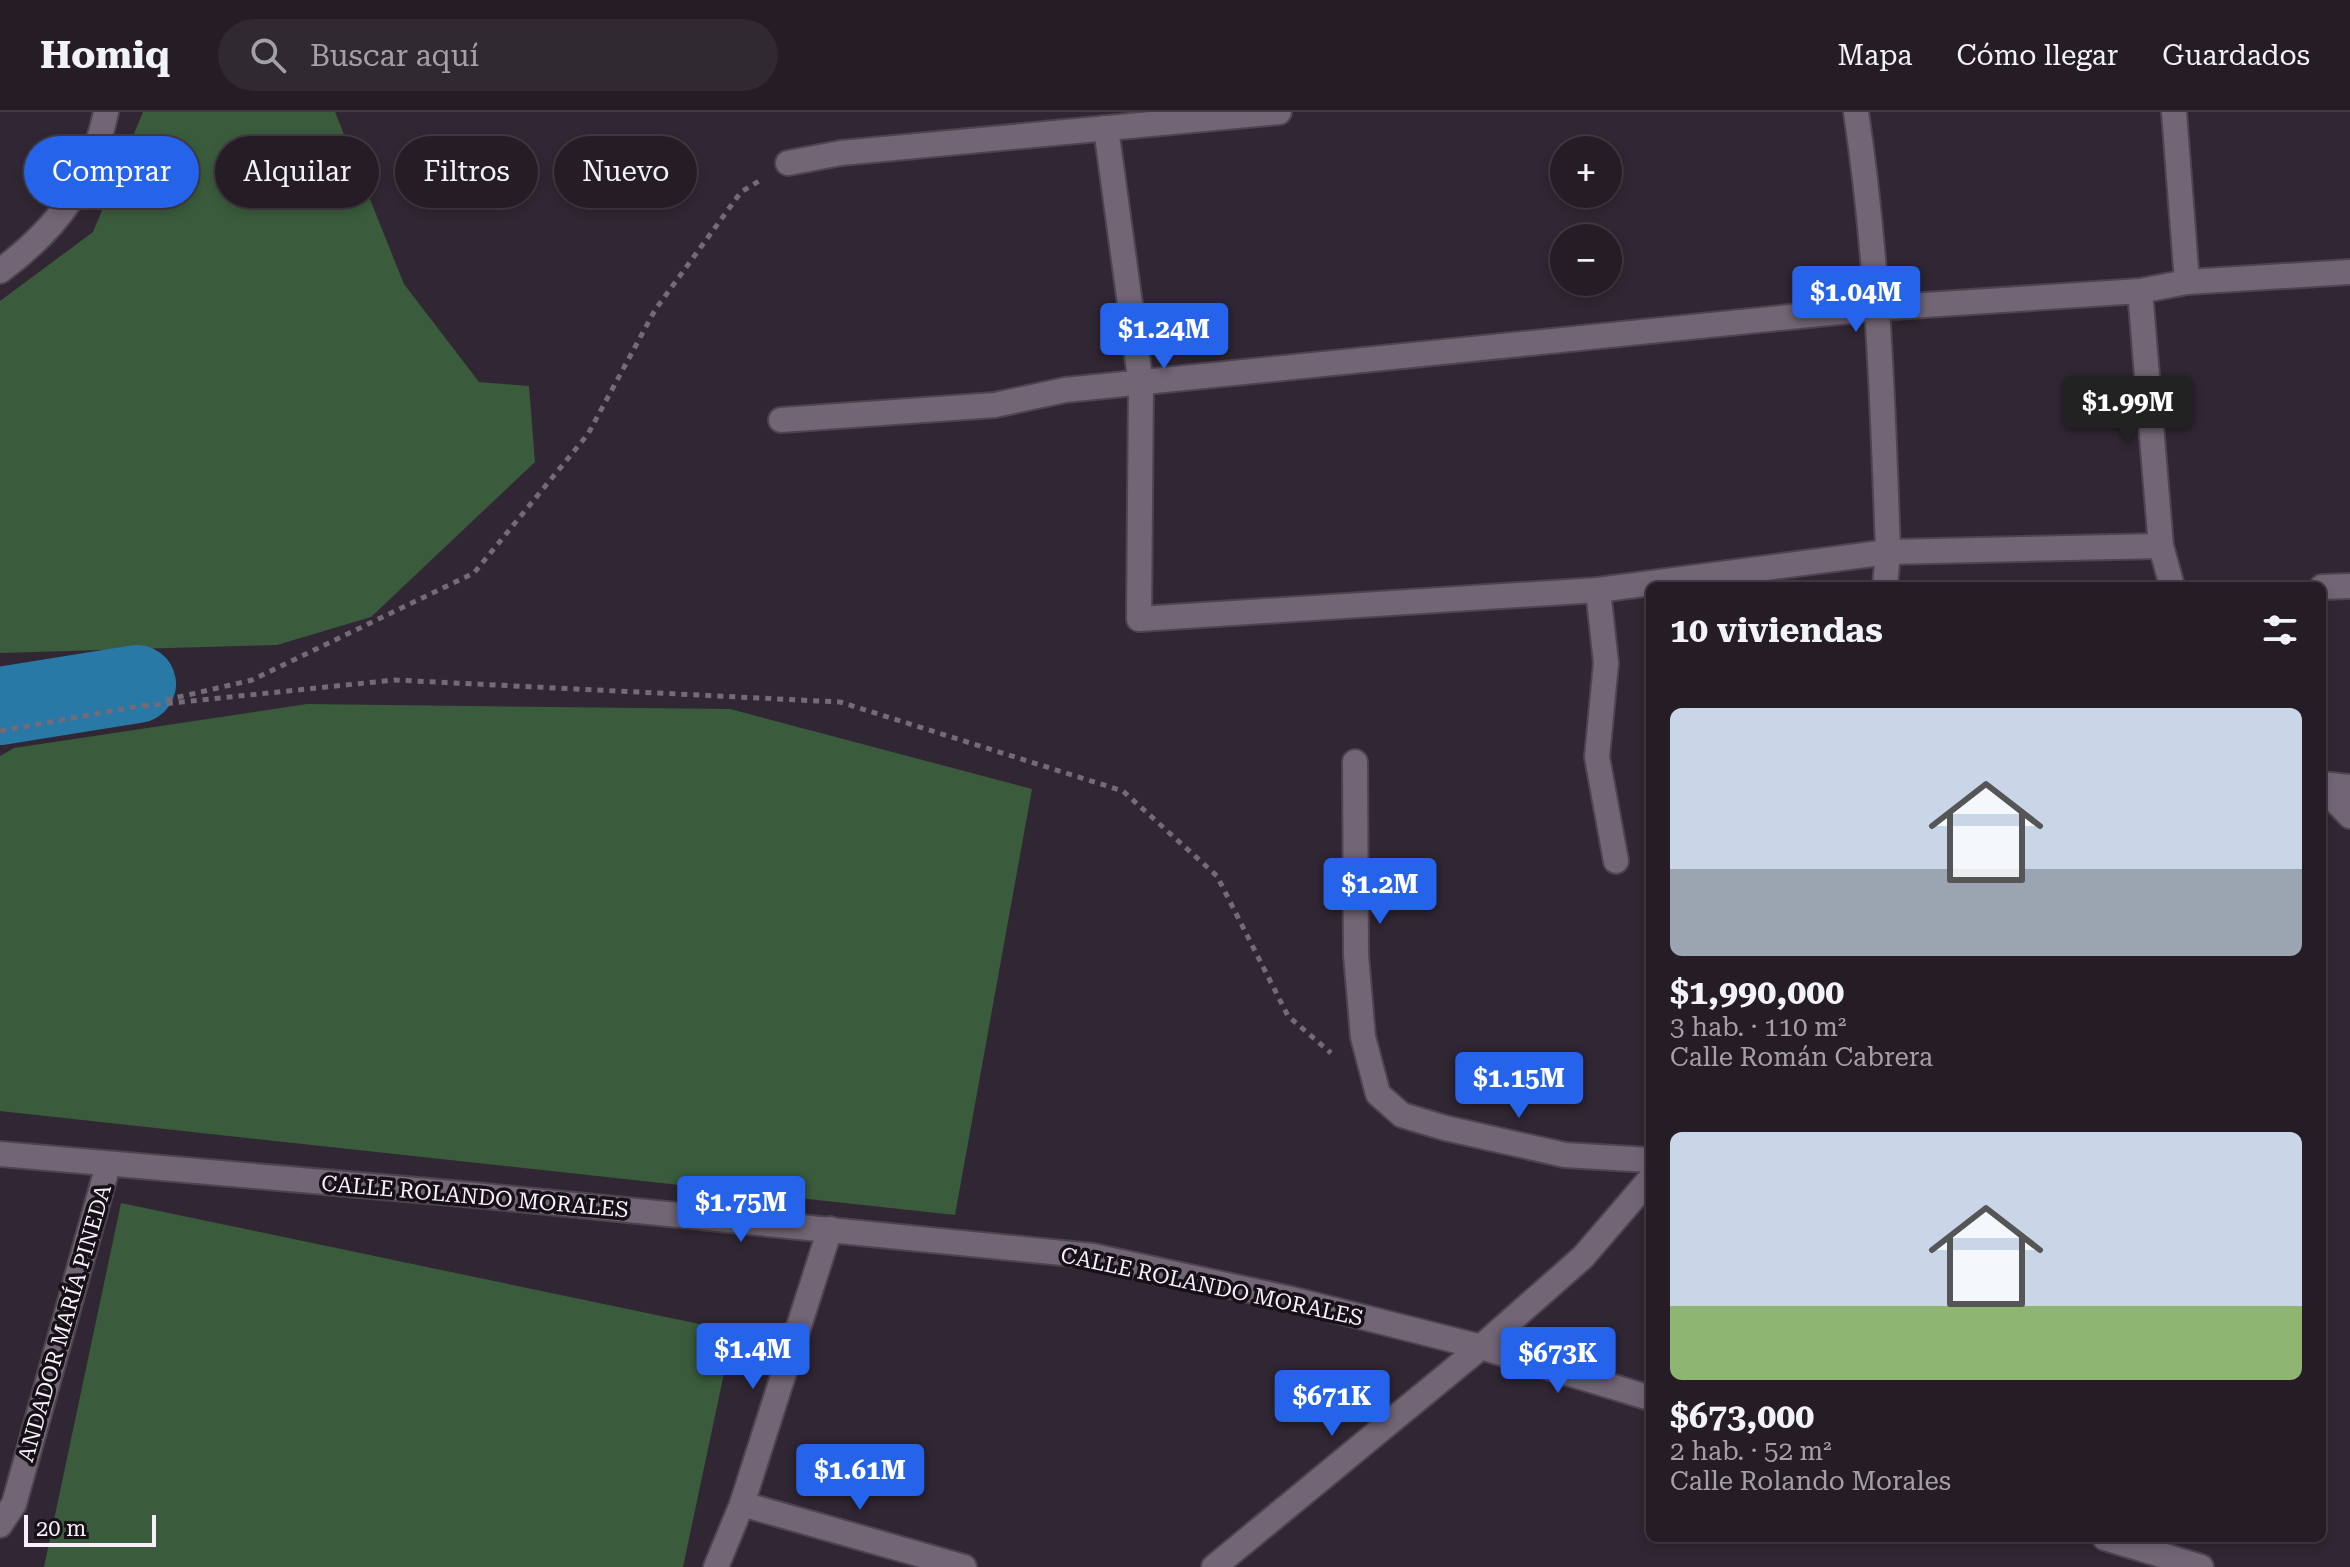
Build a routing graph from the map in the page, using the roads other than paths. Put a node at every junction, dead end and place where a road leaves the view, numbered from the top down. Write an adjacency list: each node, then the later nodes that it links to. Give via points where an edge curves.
1 (106, 112): 7 (street, via 98,149 67,208 38,243)
2 (1279, 112): 5 (street)
3 (1856, 112): 11 (street)
4 (2174, 112): 9 (street)
5 (1106, 128): 6 (street, via 841,153); 12 (street)
6 (788, 163)
7 (0, 271)
8 (2350, 272): 9 (street)
9 (2187, 282): 10 (street)
10 (2140, 291): 11 (street); 14 (street)
11 (1879, 308): 12 (street); 15 (street)
12 (1141, 385): 13 (street, via 1065,390 995,405); 22 (street, via 1139,619)
13 (781, 420)
14 (2161, 546): 15 (street); 18 (street)
15 (1888, 552): 16 (street); 17 (street)
16 (1659, 582)
17 (1885, 582)
18 (2171, 582)
19 (1646, 584): 22 (street)
20 (2350, 586): 21 (street)
21 (2326, 587)
22 (1598, 590): 28 (street, via 1606,663 1597,757)
23 (1355, 762): 30 (street, via 1356,955 1363,1037 1378,1094 1402,1115 1445,1128 1565,1155)
24 (2326, 785): 25 (street)
25 (2350, 787)
26 (2326, 789): 27 (street)
27 (2350, 816)
28 (1616, 861)
29 (0, 1154): 31 (street, CALLE ROLANDO MORALES)
30 (1646, 1160)
31 (108, 1165): 33 (street, CALLE ROLANDO MORALES); 37 (street, ANDADOR MARÍA PINEDA, via 14,1504)
32 (1646, 1184): 34 (street, via 1583,1257)
33 (830, 1229): 34 (street, CALLE ROLANDO MORALES, via 1093,1256); 36 (street)
34 (1481, 1347): 35 (street, CALLE ROLANDO MORALES); 41 (street)
35 (1646, 1397)
36 (742, 1504): 39 (street); 40 (street)
37 (0, 1525)
38 (2118, 1542): 42 (street)
39 (716, 1567)
40 (964, 1567)
41 (1214, 1567)
42 (2201, 1567)

